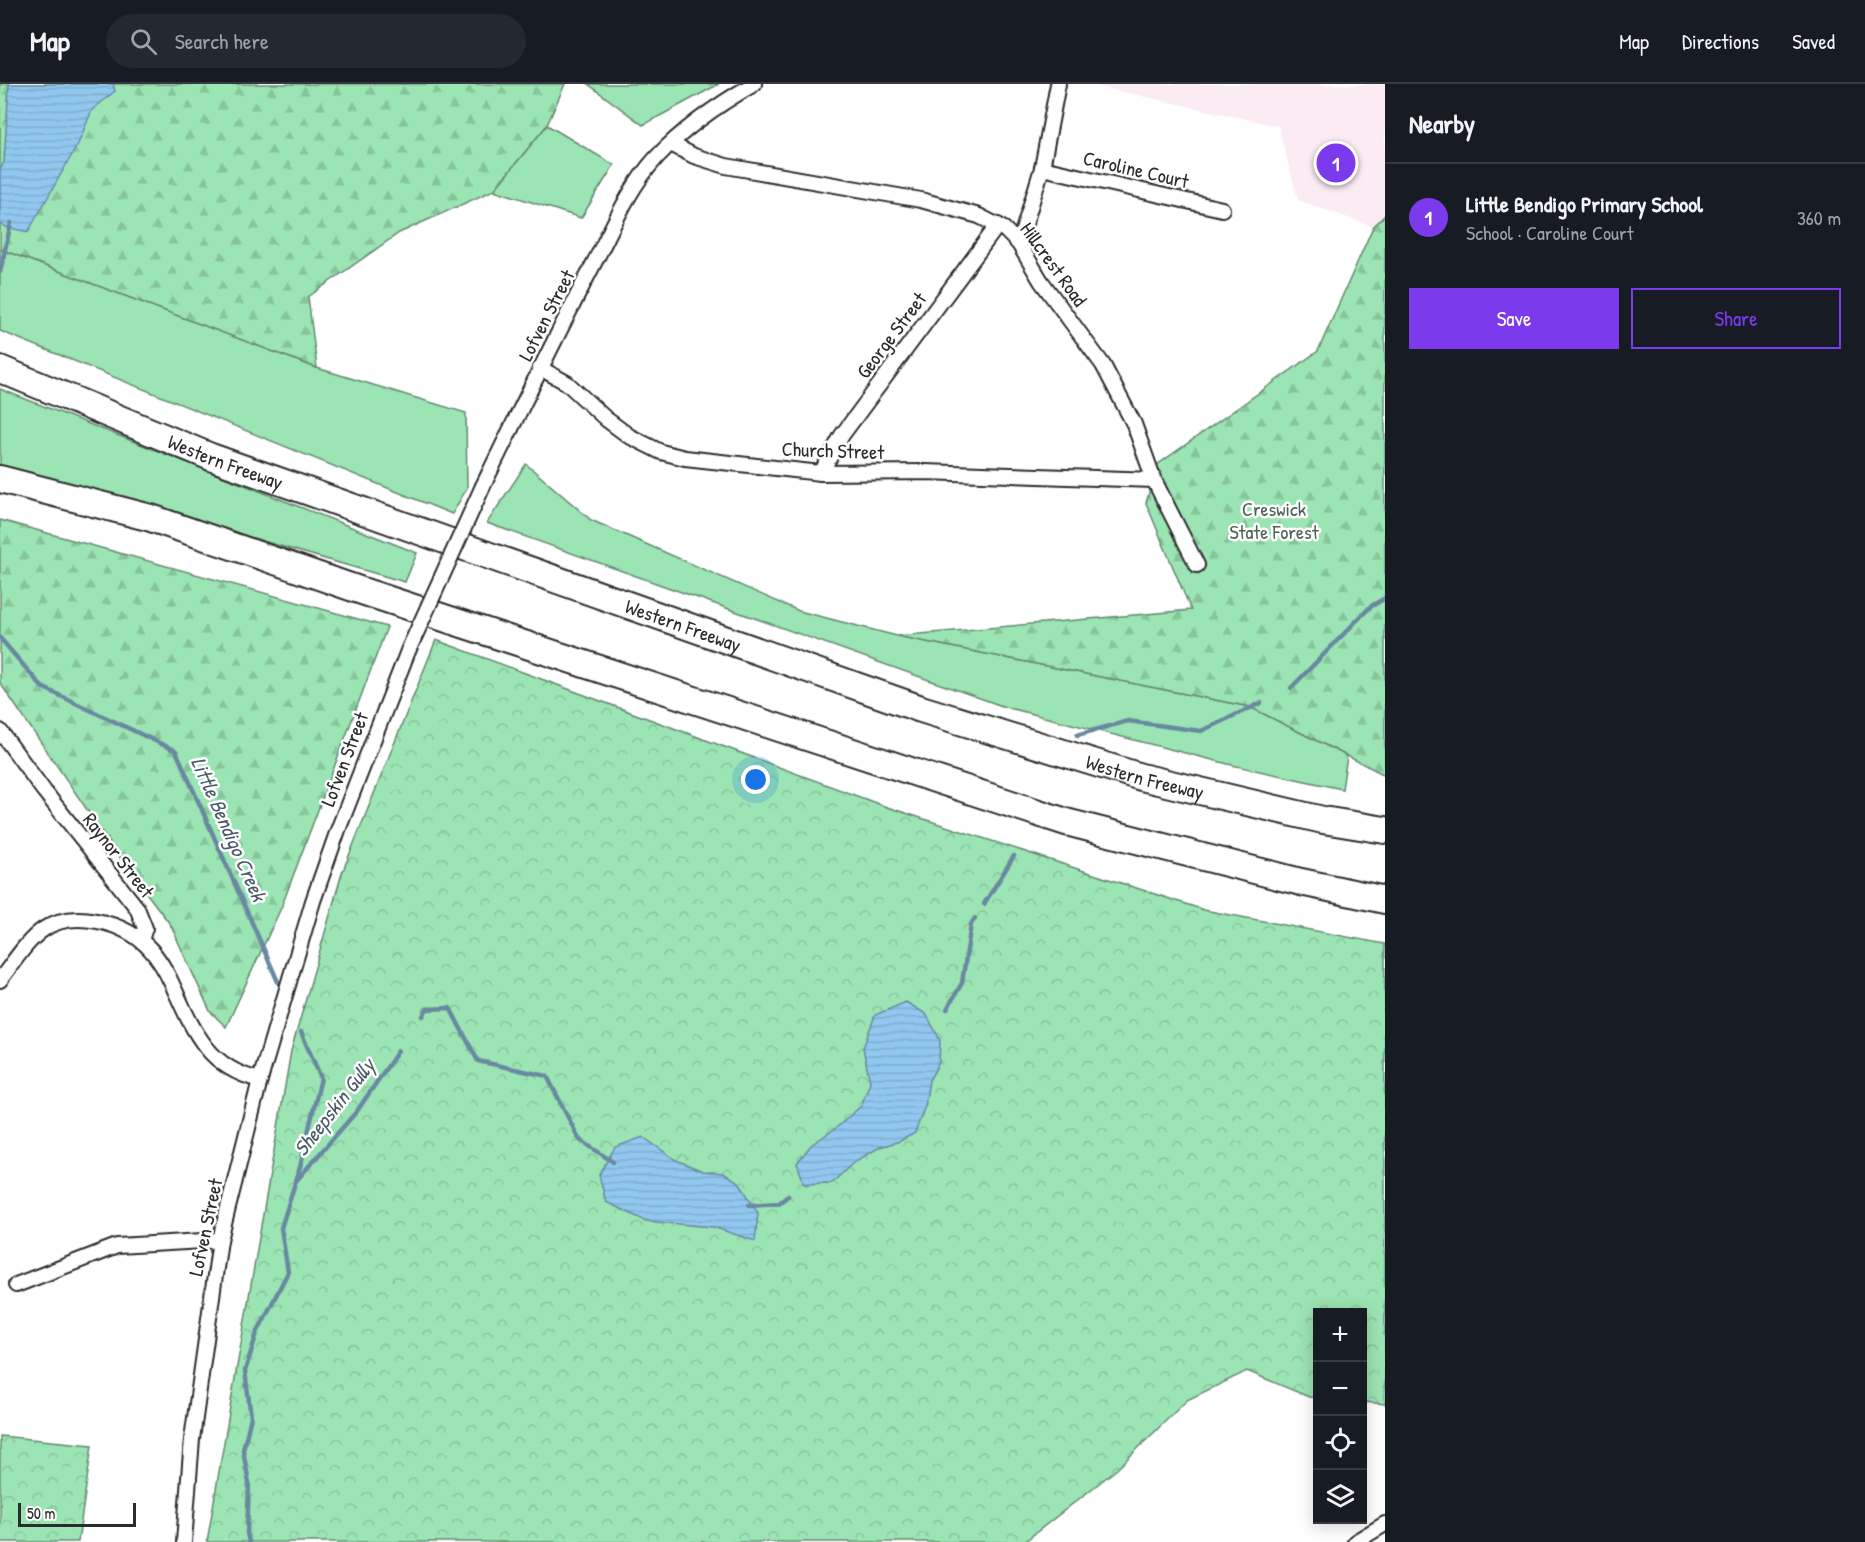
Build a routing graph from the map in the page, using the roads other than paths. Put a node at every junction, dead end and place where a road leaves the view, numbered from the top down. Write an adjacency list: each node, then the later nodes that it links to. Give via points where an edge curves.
1 (754, 84): 3 (street, Lofven Street, via 717,107)
2 (1059, 84): 4 (street)
3 (671, 144): 6 (street, Hillcrest Road, via 726,166 921,200); 8 (street, Lofven Street, via 632,190)
4 (1042, 168): 5 (street, Caroline Court); 7 (street)
5 (1222, 209)
6 (998, 225): 7 (street, Hillcrest Road); 10 (street, George Street, via 842,435)
7 (1019, 244): 12 (street, Hillcrest Road, via 1041,281 1103,365 1134,424)
8 (540, 368): 10 (street, Church Street, via 567,383 621,431 662,452 694,460); 19 (street, Lofven Street, bridge, via 408,651 313,901)
9 (0, 369): 15 (highway, Western Freeway, via 211,457 921,709 1141,777 1323,820)
10 (821, 473): 12 (street, Church Street, via 914,471)
11 (0, 479): 16 (highway, via 151,518 1066,822)
12 (1154, 480): 13 (street, Hillcrest Road)
13 (1197, 565)
14 (0, 731): 17 (street, Raynor Street, via 137,908 145,928)
15 (1385, 830)
16 (1385, 900)
17 (141, 940): 18 (street, via 103,922 57,921 36,934); 19 (street, via 166,970 206,1047 231,1069)
18 (0, 980)
19 (260, 1080): 20 (street, Lofven Street)
20 (220, 1240): 21 (street, via 117,1246); 23 (street, Lofven Street, via 192,1439)
21 (16, 1285)
22 (1385, 1524): 24 (street)
23 (184, 1542)
24 (1355, 1542)

